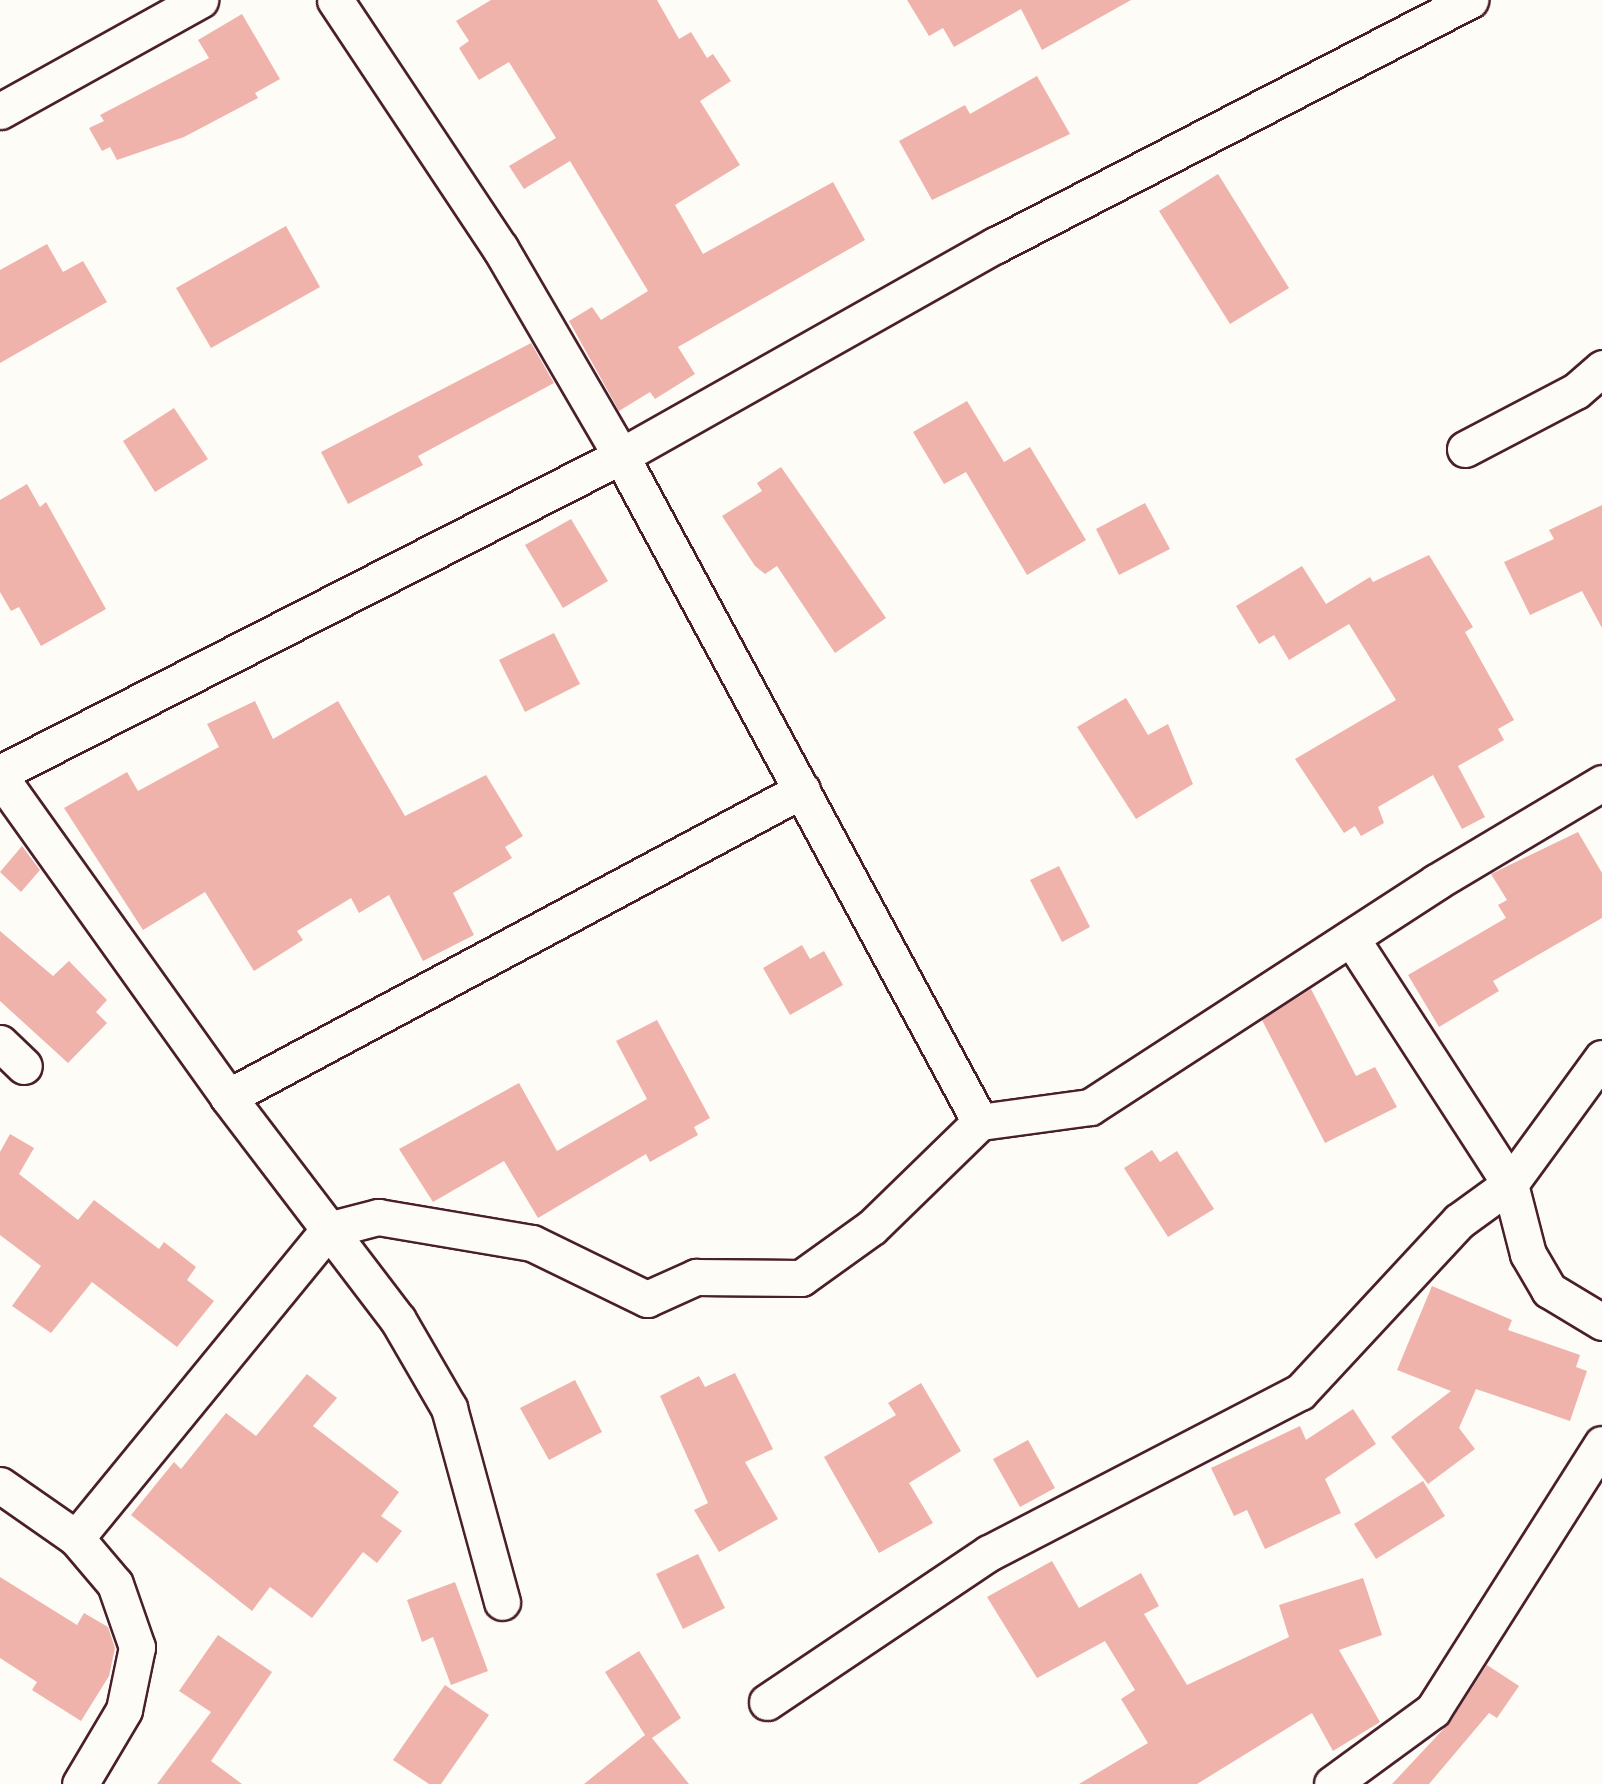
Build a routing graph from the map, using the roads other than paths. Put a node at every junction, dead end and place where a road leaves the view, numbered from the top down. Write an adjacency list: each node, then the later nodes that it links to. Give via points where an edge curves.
1 (200, 0): 4 (street)
2 (334, 0): 7 (street, via 500,248)
3 (1470, 0): 7 (street, via 996,245)
4 (0, 111)
5 (1602, 368): 6 (street, via 1576,391)
6 (1465, 448)
7 (621, 456): 8 (street); 10 (street)
8 (0, 775): 13 (street)
9 (1602, 783): 11 (street)
10 (802, 790): 13 (street); 14 (street)
11 (1351, 938): 14 (street, via 1090,1107); 15 (street)
12 (1602, 1058): 15 (street)
13 (228, 1097): 16 (street)
14 (980, 1122): 16 (street, via 872,1226 801,1278 696,1277 647,1299 532,1243 378,1217)
15 (1510, 1184): 17 (street, via 1528,1254 1549,1290); 22 (street, via 1459,1222 1300,1392 988,1553)
16 (328, 1230): 20 (street); 21 (street, via 398,1320 448,1408)
17 (1602, 1322)
18 (1602, 1444): 24 (street, via 1432,1710)
19 (0, 1485): 20 (street)
20 (76, 1538): 23 (street, via 115,1584 137,1647 124,1710)
21 (502, 1602)
22 (766, 1702)
23 (80, 1784)
24 (1332, 1784)

